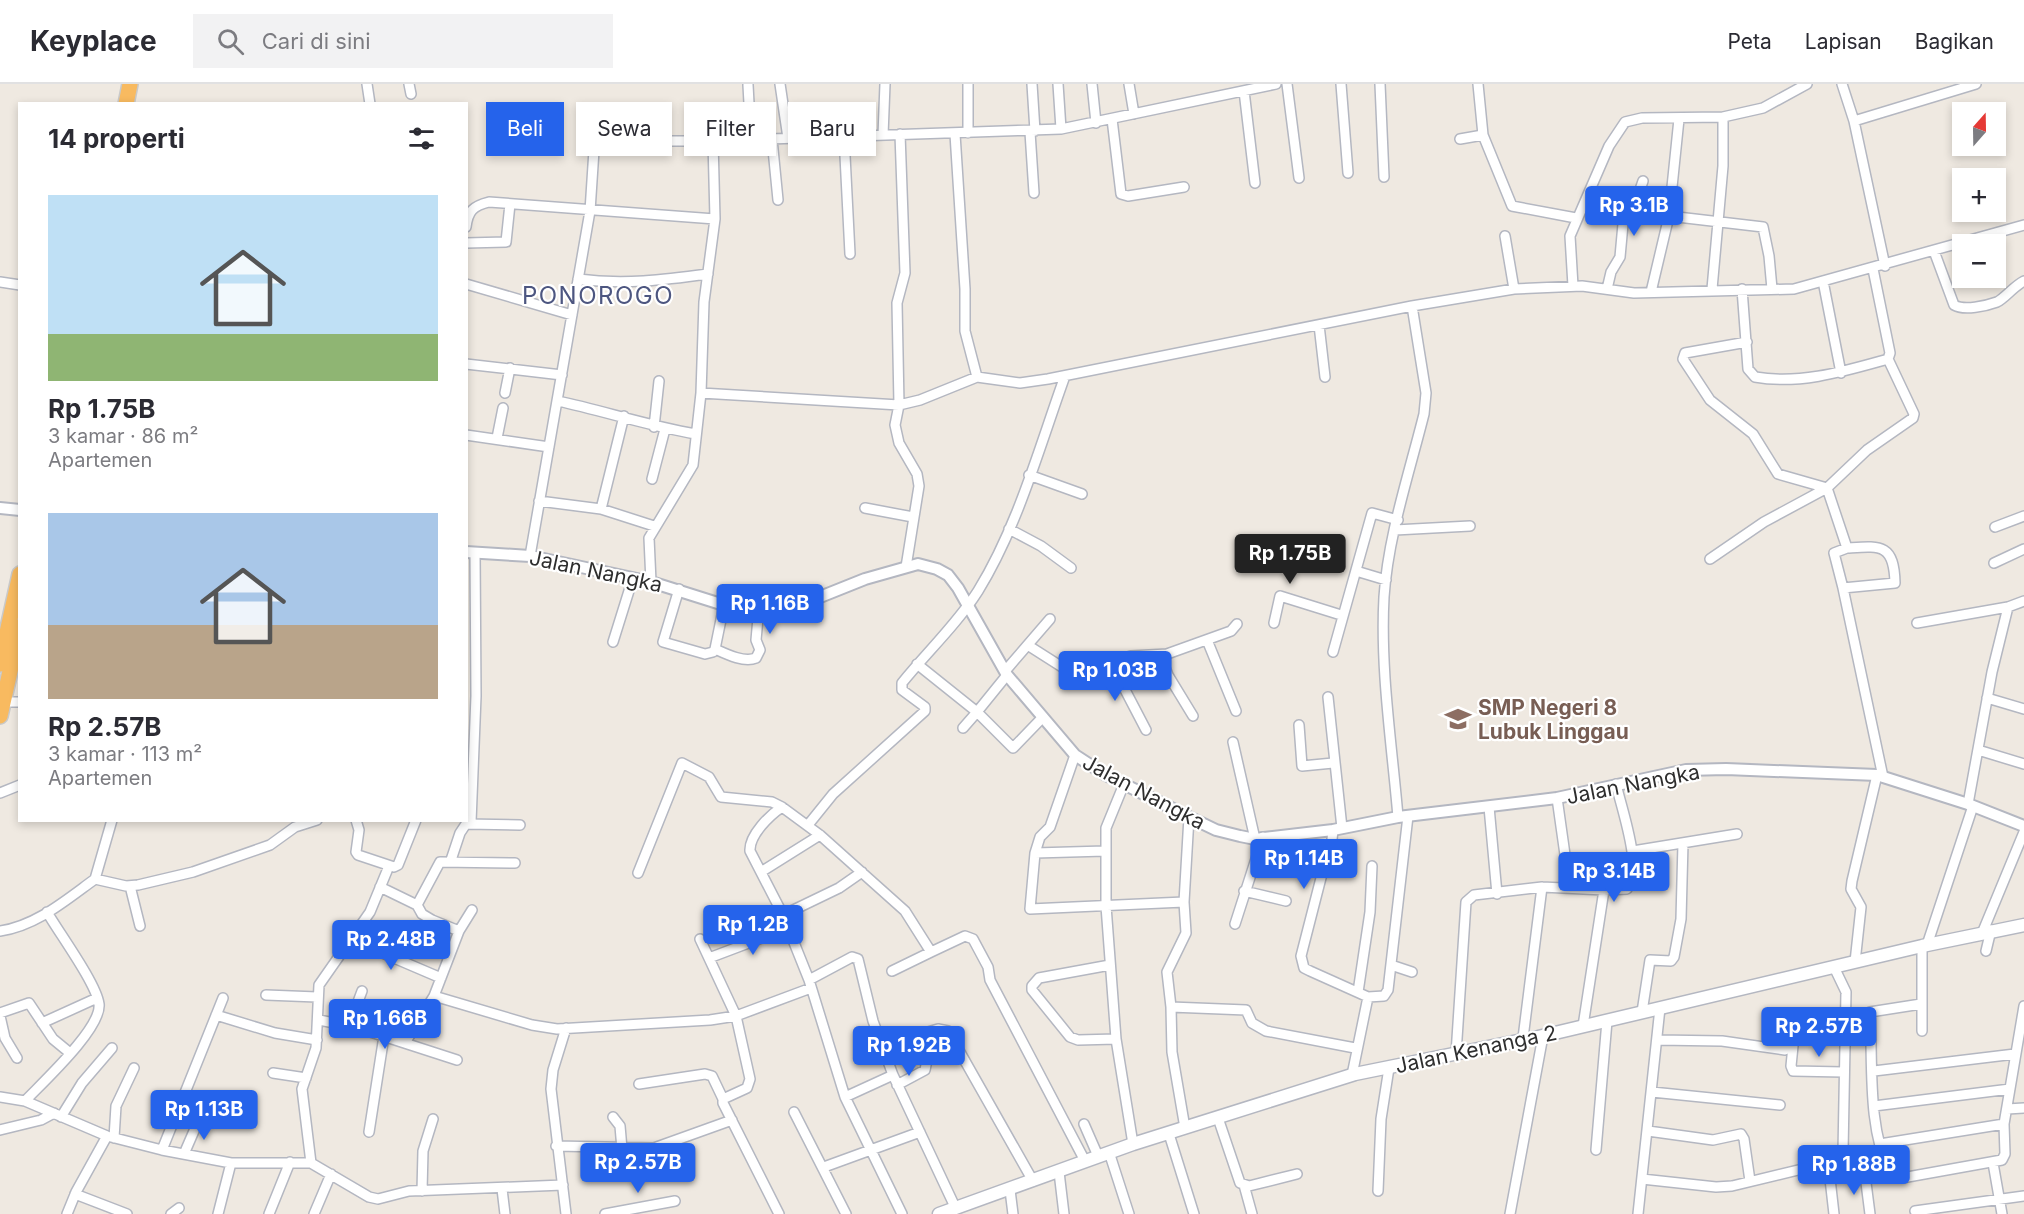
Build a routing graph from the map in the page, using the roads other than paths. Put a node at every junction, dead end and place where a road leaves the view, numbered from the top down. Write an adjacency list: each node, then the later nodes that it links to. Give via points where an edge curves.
1 (130, 84): 23 (highway)
2 (367, 84): 24 (street)
3 (409, 84): 22 (street)
4 (748, 84): 25 (street)
5 (780, 84): 40 (street)
6 (885, 84): 38 (street)
7 (968, 84): 34 (street)
8 (1032, 84): 33 (street)
9 (1058, 84): 32 (street)
10 (1092, 84): 31 (street)
11 (1129, 84): 26 (street)
12 (1276, 84): 21 (street)
13 (1287, 84): 49 (street)
14 (1341, 84): 47 (street)
15 (1380, 84): 48 (street)
16 (1480, 84): 39 (street)
17 (1807, 84): 20 (street)
18 (1842, 84): 30 (street)
19 (1976, 84): 30 (street)
20 (1791, 88): 27 (street, via 1763,108)
21 (1244, 91): 26 (street); 51 (street)
22 (411, 94)
23 (126, 102)
24 (370, 102)
25 (749, 102)
26 (1134, 114): 28 (street)
27 (1723, 117): 29 (street); 62 (street)
28 (1112, 119): 31 (street); 52 (street, via 1121,194)
29 (1679, 119): 58 (street); 60 (street, via 1642,118 1625,122 1609,146)
30 (1854, 121): 68 (street)
31 (1096, 123): 32 (street)
32 (1061, 129): 33 (street)
33 (1032, 131): 34 (street); 53 (street)
34 (968, 133): 36 (street)
35 (900, 134): 36 (street); 38 (street); 100 (street, via 905,273 897,303)
36 (955, 134): 94 (street, via 965,331)
37 (876, 135): 38 (street)
38 (883, 135)
39 (1483, 135): 42 (street); 60 (street, via 1512,206)
40 (788, 138): 41 (street)
41 (776, 139)
42 (1460, 139)
43 (684, 141): 57 (street, via 600,141 594,150)
44 (714, 156): 61 (street)
45 (774, 156): 54 (street)
46 (845, 156): 67 (street)
47 (1348, 173)
48 (1384, 177)
49 (1299, 178)
50 (1643, 182): 79 (street, via 1633,210 1623,224 1620,257)
51 (1255, 183)
52 (1184, 187)
53 (1034, 192)
54 (778, 200)
55 (471, 203): 56 (street); 59 (street)
56 (510, 204): 57 (street); 65 (street, via 506,242)
57 (590, 211): 61 (street); 71 (street)
58 (1669, 216): 62 (street); 83 (street)
59 (468, 218)
60 (1575, 218): 77 (street, via 1570,236)
61 (716, 219): 70 (street)
62 (1718, 222): 81 (street, via 1762,228); 82 (street)
63 (2024, 225): 66 (street)
64 (1505, 236): 78 (street)
65 (468, 243)
66 (1934, 251): 68 (street); 73 (street, via 1954,305 1961,309 1998,302)
67 (850, 254)
68 (1885, 266): 69 (street)
69 (1873, 269): 72 (street); 88 (street)
70 (708, 274): 71 (street, via 613,284); 98 (street)
71 (578, 279): 85 (street)
72 (1823, 281): 81 (street, via 1794,289); 91 (street)
73 (2024, 281)
74 (0, 282): 75 (street)
75 (18, 285)
76 (468, 285): 85 (street)
77 (1573, 286): 78 (street); 79 (street)
78 (1514, 289): 84 (street)
79 (1607, 289): 83 (street)
80 (1742, 289): 81 (street); 82 (street); 87 (street)
81 (1772, 289)
82 (1712, 290): 83 (street)
83 (1651, 292)
84 (1412, 306): 86 (street); 120 (street, via 1426,393)
85 (572, 315): 92 (street)
86 (1318, 325): 93 (street); 95 (street)
87 (1747, 342): 91 (street, via 1748,369 1755,377 1798,379); 111 (street, via 1685,353 1683,359 1710,400 1753,434 1778,474)
88 (1888, 358): 91 (street); 111 (street, via 1913,418 1868,450)
89 (468, 364): 90 (street)
90 (510, 368): 92 (street); 97 (street)
91 (1841, 373)
92 (562, 375): 99 (street)
93 (1065, 376): 94 (street, via 1020,383); 109 (street)
94 (977, 377): 100 (street)
95 (1325, 377)
96 (659, 381): 103 (street)
97 (505, 393)
98 (701, 393): 100 (street); 106 (street)
99 (558, 400): 102 (street); 108 (street)
100 (898, 405): 119 (street, via 896,434 918,480)
101 (503, 408): 107 (street)
102 (624, 416): 103 (street); 116 (street)
103 (654, 427): 104 (street)
104 (665, 429): 106 (street); 110 (street)
105 (468, 435): 107 (street)
106 (696, 435): 121 (street, via 689,475)
107 (497, 438): 108 (street)
108 (549, 447): 113 (street)
109 (1029, 476): 112 (street); 124 (street)
110 (652, 479)
111 (1827, 488): 126 (street); 130 (street, via 1764,522)
112 (1082, 494)
113 (539, 501): 116 (street); 129 (street)
114 (0, 508): 117 (street)
115 (866, 508): 119 (street)
116 (601, 509): 121 (street)
117 (18, 510)
118 (2024, 516): 123 (street)
119 (913, 517): 132 (street)
120 (1398, 520): 125 (street); 134 (street, via 1372,513)
121 (654, 526): 137 (street, via 647,552)
122 (1470, 526): 125 (street)
123 (1995, 527)
124 (1009, 529): 133 (street); 143 (street)
125 (1395, 530): 136 (street)
126 (1847, 548): 139 (street, via 1834,553); 139 (street, via 1885,548 1895,580 1893,585)
127 (2024, 549): 131 (street)
128 (471, 553): 129 (street, Jalan Nangka); 156 (street)
129 (530, 556): 135 (street, Jalan Nangka)
130 (1710, 559)
131 (1994, 563)
132 (906, 567): 143 (street, Jalan Nangka, via 918,564 948,575); 144 (street, Jalan Nangka, via 808,603)
133 (1071, 568)
134 (1356, 571): 136 (street); 146 (street)
135 (633, 578): 137 (street, Jalan Nangka); 153 (street)
136 (1386, 580): 190 (street, via 1384,649)
137 (651, 582): 140 (street, Jalan Nangka)
138 (18, 583): 160 (highway)
139 (1843, 588): 180 (street)
140 (679, 589): 142 (street, Jalan Nangka); 155 (street, via 663,642 705,654)
141 (2024, 601): 145 (street)
142 (724, 604): 144 (street, Jalan Nangka); 155 (street)
143 (968, 605): 161 (street); 162 (street, Jalan Nangka)
144 (759, 607): 155 (street, via 756,640 760,650 756,658 751,660)
145 (2008, 607): 149 (street); 164 (street)
146 (1341, 615): 148 (street, via 1280,596); 157 (street, via 1342,627)
147 (1050, 618): 154 (street)
148 (1274, 623)
149 (1917, 623)
150 (1237, 624): 152 (street, via 1231,631)
151 (18, 636): 166 (highway)
152 (1207, 640): 158 (street); 168 (street)
153 (613, 642)
154 (1029, 646): 159 (street, via 1073,674); 162 (street)
155 (715, 649)
156 (471, 651): 195 (street)
157 (1333, 652)
158 (1160, 655): 159 (street); 170 (street)
159 (1110, 661): 174 (street)
160 (0, 664)
161 (917, 664): 169 (street); 197 (street, via 901,687 925,711 833,794)
162 (1006, 672): 169 (street); 171 (street, Jalan Nangka)
163 (1328, 697): 178 (street)
164 (1987, 698): 167 (street); 176 (street)
165 (18, 703): 166 (street)
166 (1, 709)
167 (2024, 709)
168 (1236, 711)
169 (977, 712): 171 (street, via 1013,748); 173 (street)
170 (1193, 716)
171 (1043, 717): 177 (street, Jalan Nangka)
172 (1299, 725): 178 (street, via 1302,766)
173 (963, 728)
174 (1146, 730)
175 (1233, 742): 203 (street)
176 (1978, 750): 179 (street); 186 (street)
177 (1075, 755): 181 (street, Jalan Nangka); 207 (street, via 1050,827 1040,837)
178 (1333, 763): 199 (street)
179 (2024, 764)
180 (1880, 776): 182 (street, Jalan Nangka, via 1686,770); 186 (street, Jalan Nangka); 243 (street, via 1852,881 1851,889 1861,907)
181 (1124, 784): 189 (street, Jalan Nangka); 205 (street, via 1106,828)
182 (1616, 784): 185 (street, Jalan Nangka); 206 (street)
183 (18, 786): 184 (street)
184 (0, 793)
185 (1557, 798): 188 (street, Jalan Nangka); 215 (street)
186 (1971, 805): 198 (street, Jalan Nangka); 239 (street)
187 (782, 807): 197 (street); 212 (street, via 750,843); 214 (street, via 772,802 724,798 709,777 682,762)
188 (1489, 807): 190 (street, Jalan Nangka); 222 (street)
189 (1189, 817): 203 (street, Jalan Nangka, via 1216,830); 224 (street)
190 (1403, 817): 199 (street, Jalan Nangka); 244 (street)
191 (111, 822): 216 (street)
192 (311, 822): 217 (street, via 295,827 270,845 227,862)
193 (357, 822): 210 (street, via 356,852)
194 (415, 822): 210 (street, via 398,865)
195 (471, 822): 196 (street); 208 (street, via 460,832)
196 (520, 825)
197 (808, 825): 202 (street)
198 (2024, 826)
199 (1337, 829): 203 (street, Jalan Nangka); 252 (street, via 1301,956 1310,971)
200 (2024, 832): 236 (street)
201 (1737, 834): 204 (street)
202 (820, 835): 212 (street); 213 (street)
203 (1259, 838): 221 (street)
204 (1683, 843): 206 (street); 263 (street, via 1681,919 1674,957 1671,961 1650,960)
205 (1105, 851): 207 (street); 226 (street)
206 (1633, 851): 220 (street, via 1631,885)
207 (1035, 853): 226 (street, via 1030,909)
208 (451, 860): 209 (street); 225 (street, via 438,863)
209 (516, 863)
210 (388, 866): 218 (street)
211 (1372, 866): 252 (street, via 1370,912)
212 (761, 872): 229 (street)
213 (862, 872): 229 (street, via 839,888); 241 (street, via 905,911)
214 (638, 873)
215 (1568, 876)
216 (95, 879): 217 (street); 228 (street)
217 (130, 886): 232 (street)
218 (380, 887): 225 (street); 238 (street)
219 (1542, 887): 220 (street); 222 (street); 278 (street)
220 (1604, 890): 271 (street)
221 (1244, 891): 223 (street); 230 (street)
222 (1497, 894): 287 (street, via 1470,896 1464,906)
223 (1286, 901)
224 (1184, 902): 226 (street); 261 (street, via 1186,933 1167,972)
225 (417, 905): 235 (street, via 432,920)
226 (1106, 906): 245 (street)
227 (472, 910): 235 (street)
228 (47, 912): 234 (street, via 24,925); 257 (street)
229 (783, 915): 233 (street)
230 (1235, 924)
231 (2024, 925): 236 (main road, Jalan Kenanga 2)
232 (140, 926)
233 (788, 928): 242 (street); 250 (street)
234 (0, 931)
235 (459, 931): 249 (street)
236 (1987, 931): 239 (main road, Jalan Kenanga 2); 240 (street)
237 (700, 939): 242 (street)
238 (352, 940): 249 (street); 255 (street, via 320,979)
239 (1925, 945): 243 (main road, Jalan Kenanga 2); 259 (street)
240 (1986, 951)
241 (932, 952): 247 (street); 340 (street, via 965,936 973,939 988,967 990,980)
242 (709, 958): 266 (street)
243 (1855, 962): 246 (main road, Jalan Kenanga 2)
244 (1391, 964): 248 (street); 256 (street, via 1386,995)
245 (1110, 965): 279 (street); 279 (street, via 1039,978 1033,982 1032,990 1070,1037)
246 (1834, 967): 262 (main road, Jalan Kenanga 2); 272 (street, via 1846,988)
247 (891, 971)
248 (1412, 972)
249 (441, 978): 254 (street)
250 (810, 984): 266 (street); 299 (street, via 852,957 858,959 873,1020); 307 (street)
251 (362, 991): 270 (street)
252 (1358, 992): 256 (street)
253 (266, 995): 255 (street)
254 (434, 996): 273 (street, via 532,1025); 282 (street)
255 (317, 997): 267 (street)
256 (1368, 997): 285 (street)
257 (97, 998): 269 (street); 286 (street, via 96,1018)
258 (223, 998): 265 (street)
259 (1921, 1004): 274 (street); 295 (street, via 1870,1012)
260 (2024, 1006): 288 (street)
261 (1171, 1007): 285 (street, via 1245,1010 1252,1023 1266,1031); 323 (street, via 1172,1052)
262 (1660, 1008): 263 (main road, Jalan Kenanga 2); 281 (street)
263 (1642, 1012): 268 (main road, Jalan Kenanga 2)
264 (0, 1015): 269 (street, via 28,1002); 290 (street, via 5,1038)
265 (216, 1015): 280 (street, via 275,1033); 335 (street)
266 (736, 1016): 273 (street); 308 (street, via 750,1083 742,1092)
267 (319, 1020): 270 (street); 280 (street)
268 (1607, 1021): 271 (main road, Jalan Kenanga 2); 336 (street)
269 (42, 1023): 286 (street)
270 (349, 1026): 276 (street)
271 (1584, 1026): 277 (main road, Jalan Kenanga 2)
272 (1845, 1026): 281 (street, via 1796,1029 1785,1050 1722,1041); 297 (street)
273 (566, 1028): 332 (street, via 555,1060 551,1089)
274 (1922, 1031)
275 (918, 1035): 353 (street, via 938,1029 948,1031)
276 (384, 1036): 282 (street); 326 (street)
277 (1543, 1036): 278 (main road, Jalan Kenanga 2); 385 (street)
278 (1523, 1038): 287 (main road, Jalan Kenanga 2)
279 (1116, 1039): 330 (street)
280 (317, 1040): 301 (street)
281 (1659, 1040): 305 (street)
282 (405, 1043): 291 (street)
283 (1793, 1046): 297 (street, via 1793,1071)
284 (112, 1048): 315 (street)
285 (1355, 1048): 300 (street)
286 (70, 1053): 309 (street)
287 (1456, 1054): 293 (main road, Jalan Kenanga 2)
288 (2015, 1054): 295 (street); 296 (street)
289 (928, 1055): 303 (street, via 925,1070)
290 (17, 1058)
291 (458, 1060)
292 (134, 1068): 329 (street, via 116,1106)
293 (1389, 1068): 300 (main road, Jalan Kenanga 2); 360 (street, via 1381,1119)
294 (2024, 1070): 296 (street)
295 (1874, 1071): 311 (street)
296 (2013, 1071): 304 (street)
297 (1843, 1072): 337 (street)
298 (273, 1073): 301 (street)
299 (893, 1075): 303 (street); 307 (street)
300 (1352, 1075): 318 (main road, Jalan Kenanga 2)
301 (306, 1078): 343 (street, via 302,1095)
302 (639, 1084): 308 (street, via 705,1074 712,1076)
303 (897, 1085): 327 (street)
304 (2010, 1089): 311 (street); 313 (street)
305 (1652, 1092): 310 (street); 325 (street)
306 (0, 1096): 309 (street)
307 (845, 1097): 334 (street)
308 (723, 1099): 320 (street)
309 (25, 1101): 315 (street)
310 (1780, 1105)
311 (1874, 1106): 331 (street)
312 (2024, 1108): 313 (street)
313 (2007, 1109): 322 (street)
314 (794, 1112): 345 (street)
315 (58, 1115): 324 (street); 329 (street)
316 (200, 1117): 338 (street)
317 (613, 1117): 333 (street, via 620,1126)
318 (1218, 1118): 323 (main road, Jalan Kenanga 2); 356 (street, via 1238,1180)
319 (434, 1119): 359 (street, via 424,1144)
320 (732, 1119): 333 (street, via 660,1147); 376 (street)
321 (1084, 1124): 339 (street)
322 (2004, 1124): 331 (street); 344 (street, via 2005,1154)
323 (1185, 1128): 328 (main road, Jalan Kenanga 2)
324 (0, 1130)
325 (1648, 1131): 352 (street); 354 (street, via 1713,1140 1741,1134)
326 (369, 1132)
327 (920, 1132): 334 (street); 365 (street)
328 (1169, 1134): 330 (main road, Jalan Kenanga 2); 383 (street)
329 (110, 1137): 335 (street); 361 (street)
330 (1133, 1144): 339 (main road, Jalan Kenanga 2)
331 (1880, 1144): 349 (street)
332 (556, 1146): 333 (street); 355 (street)
333 (622, 1149)
334 (872, 1149): 345 (street); 378 (street)
335 (162, 1150): 338 (street)
336 (1596, 1150)
337 (1843, 1152)
338 (184, 1154): 342 (street)
339 (1104, 1154): 340 (main road, Jalan Kenanga 2); 382 (street)
340 (1085, 1161): 346 (main road, Jalan Kenanga 2)
341 (290, 1162): 342 (street); 343 (street); 371 (street)
342 (231, 1163): 370 (street)
343 (311, 1163): 347 (street)
344 (1993, 1163): 349 (street, via 1902,1178); 363 (street)
345 (824, 1167): 377 (street)
346 (1059, 1172): 353 (main road, Jalan Kenanga 2); 381 (street)
347 (331, 1174): 359 (street, via 378,1199 405,1191); 372 (street)
348 (1297, 1174): 356 (street)
349 (1890, 1174): 350 (street)
350 (1865, 1175): 351 (street); 388 (street)
351 (1830, 1177): 354 (street, via 1829,1170 1814,1165); 387 (street)
352 (1642, 1179): 354 (street, via 1716,1187); 386 (street)
353 (1034, 1181): 358 (main road, Jalan Kenanga 2)
354 (1750, 1181)
355 (563, 1185): 357 (street); 374 (street)
356 (1244, 1185): 384 (street)
357 (502, 1189): 359 (street); 373 (street)
358 (1010, 1190): 365 (main road, Jalan Kenanga 2); 380 (street)
359 (422, 1191)
360 (1378, 1191)
361 (75, 1194): 366 (street); 368 (street)
362 (2024, 1196): 363 (street)
363 (1999, 1200): 367 (street); 389 (street)
364 (675, 1201): 375 (street)
365 (965, 1209): 379 (main road, Jalan Kenanga 2)
366 (106, 1210): 369 (street)
367 (1914, 1211)
368 (68, 1214)
369 (127, 1214)
370 (218, 1214)
371 (269, 1214)
372 (314, 1214)
373 (505, 1214)
374 (566, 1214)
375 (605, 1214)
376 (779, 1214)
377 (846, 1214)
378 (902, 1214)
379 (939, 1214)
380 (1013, 1214)
381 (1064, 1214)
382 (1129, 1214)
383 (1194, 1214)
384 (1252, 1214)
385 (1510, 1214)
386 (1638, 1214)
387 (1834, 1214)
388 (1870, 1214)
389 (2002, 1214)

